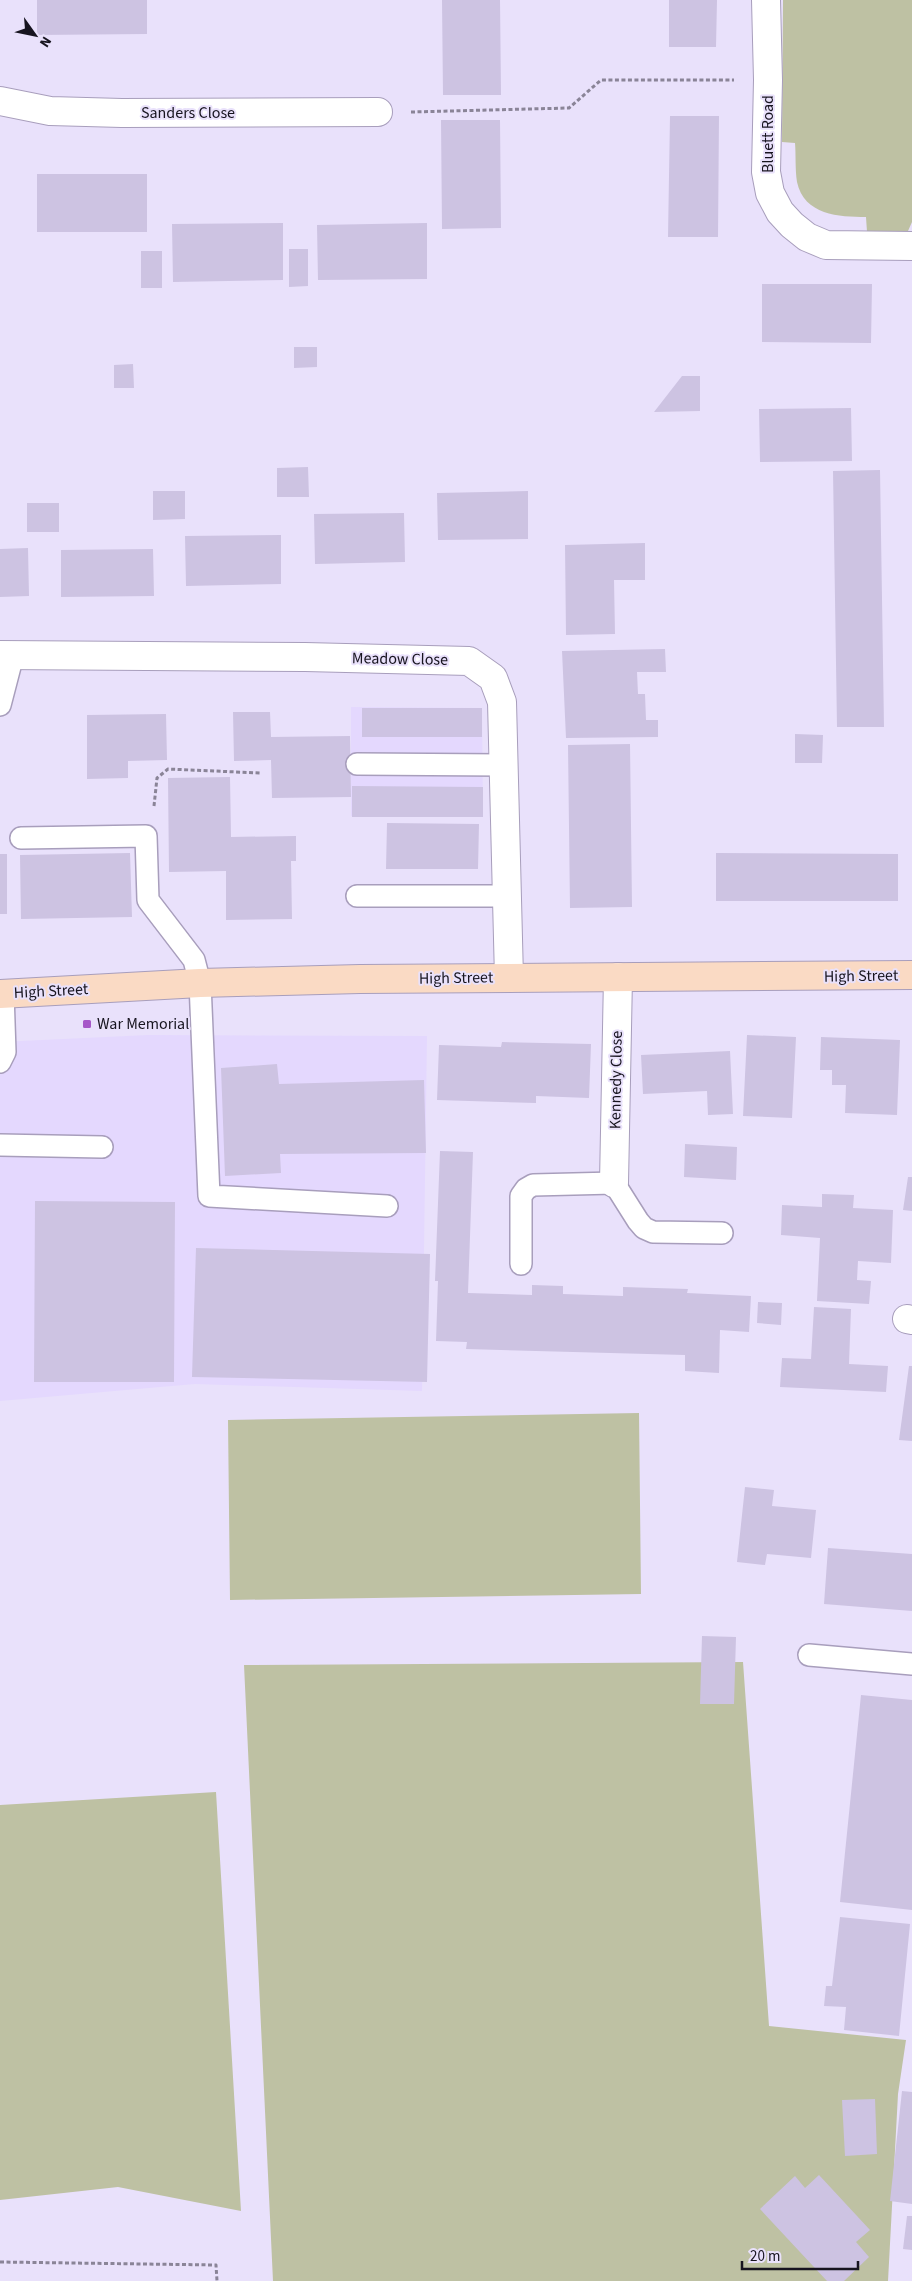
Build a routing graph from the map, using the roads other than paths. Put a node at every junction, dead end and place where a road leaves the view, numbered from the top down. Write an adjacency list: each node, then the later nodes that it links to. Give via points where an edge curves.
1 (766, 0): 4 (street, Bluett Road, via 766,172 770,193 780,212 807,237 826,245)
2 (0, 101): 3 (street, Sanders Close, via 50,110 86,112)
3 (378, 112)
4 (912, 246)
5 (7, 655): 6 (lane); 8 (street, Meadow Close, via 469,661 493,678 502,702)
6 (0, 705)
7 (357, 764): 8 (lane)
8 (504, 765): 11 (street, Meadow Close)
9 (21, 838): 15 (lane, via 146,836 148,900 194,960)
10 (357, 896): 11 (lane)
11 (507, 896): 14 (street, Meadow Close)
12 (912, 975): 13 (street, High Street)
13 (618, 977): 14 (street, High Street); 20 (street, Kennedy Close)
14 (509, 978): 15 (street, High Street)
15 (200, 983): 16 (street, High Street); 21 (lane, via 209,1196)
16 (2, 994): 17 (lane, via 5,1052)
17 (0, 1062)
18 (0, 1145): 19 (lane)
19 (102, 1148)
20 (614, 1184): 22 (lane, via 644,1228 653,1232); 23 (lane, via 534,1185 526,1189 521,1196)
21 (387, 1206)
22 (722, 1233)
23 (521, 1264)
24 (809, 1655): 25 (lane)
25 (912, 1664)

